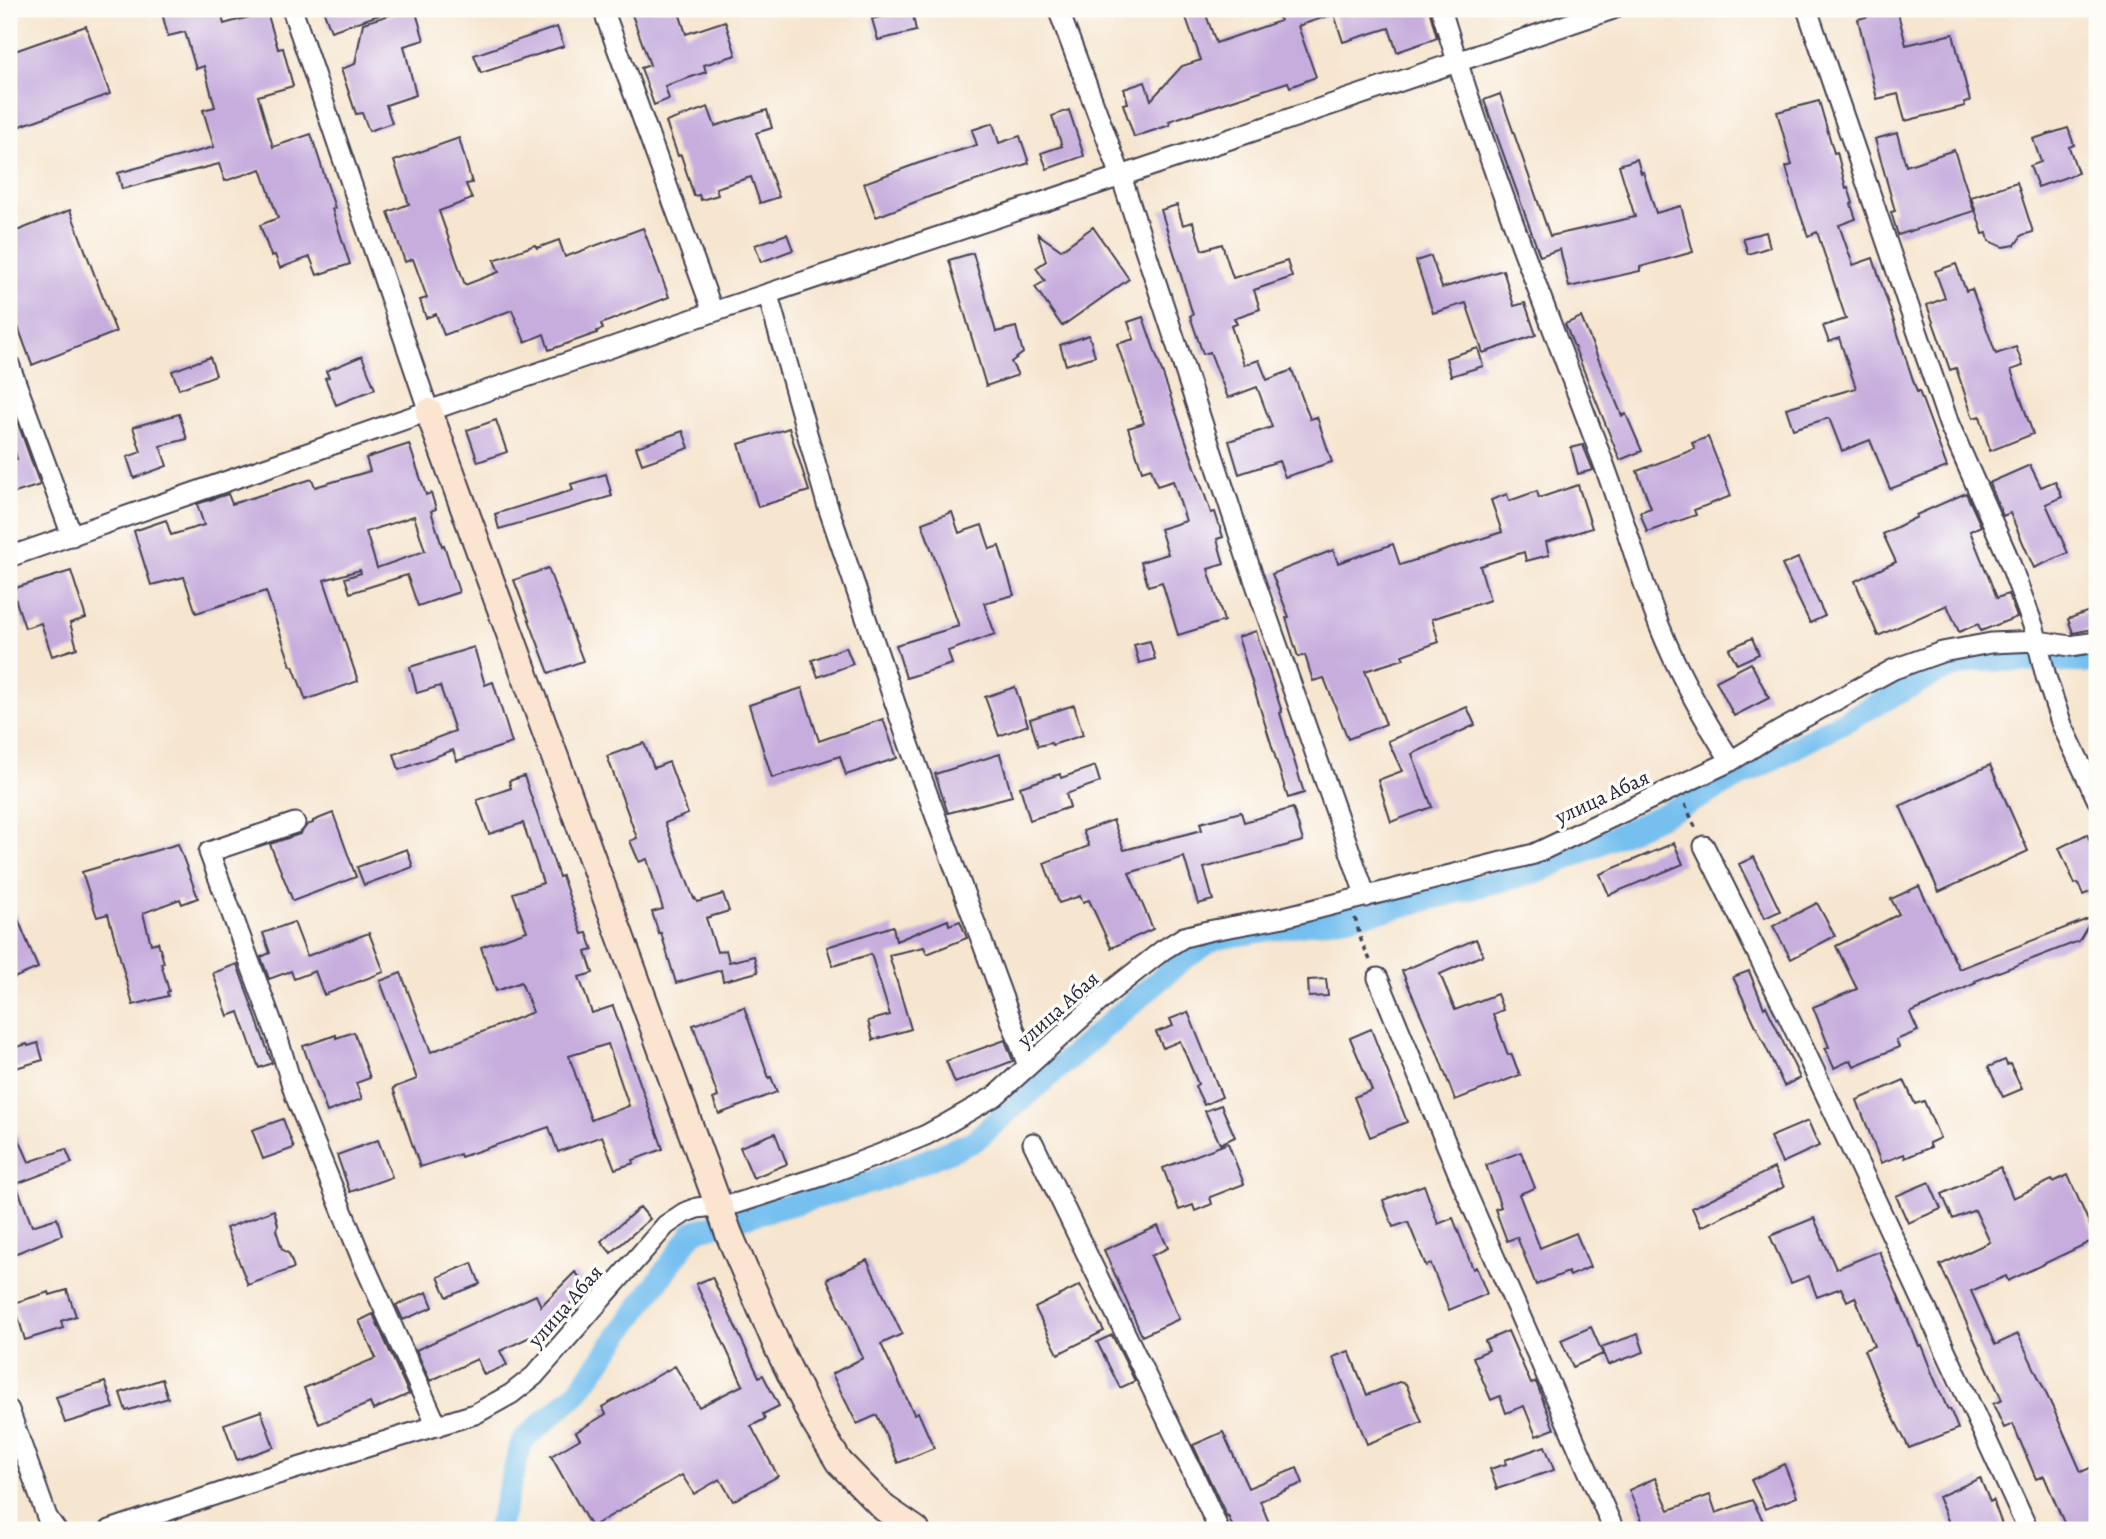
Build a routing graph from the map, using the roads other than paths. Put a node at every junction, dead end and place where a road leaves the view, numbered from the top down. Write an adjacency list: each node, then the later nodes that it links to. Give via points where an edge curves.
1 (292, 9): 12 (street)
2 (603, 9): 10 (street)
3 (1058, 9): 8 (street)
4 (1441, 9): 7 (street)
5 (1614, 9): 7 (street)
6 (1807, 9): 16 (street, via 1949,424 2007,555)
7 (1457, 62): 8 (street); 17 (street, via 1660,626 1700,711)
8 (1121, 176): 9 (street); 21 (street, via 1247,559)
9 (768, 295): 10 (street); 23 (street, via 827,504 909,744)
10 (713, 312): 12 (street)
11 (9, 364): 13 (street)
12 (429, 412): 13 (street); 25 (main road)
13 (72, 536): 14 (street)
14 (9, 557)
15 (2097, 642): 16 (street, улица Абая)
16 (2039, 645): 17 (street, улица Абая, via 1991,643 1942,652 1894,669); 18 (street, via 2062,725)
17 (1731, 761): 21 (street, улица Абая, via 1534,854)
18 (2097, 799)
19 (295, 823): 27 (street, via 209,852 295,1095)
20 (1704, 846): 33 (street)
21 (1366, 897): 23 (street, улица Абая, via 1184,937 1111,991)
22 (1378, 978): 32 (street)
23 (1028, 1066): 25 (street, улица Абая, via 995,1096 926,1135 738,1203)
24 (1033, 1143): 31 (street)
25 (724, 1218): 27 (street, улица Абая, via 697,1208 666,1225 534,1376 475,1414); 30 (main road, via 778,1348 839,1462 884,1508)
26 (9, 1410): 28 (street, via 47,1517)
27 (437, 1426): 29 (street, улица Абая)
28 (56, 1530)
29 (110, 1530)
30 (916, 1530)
31 (1219, 1530)
32 (1614, 1530)
33 (2028, 1530)

